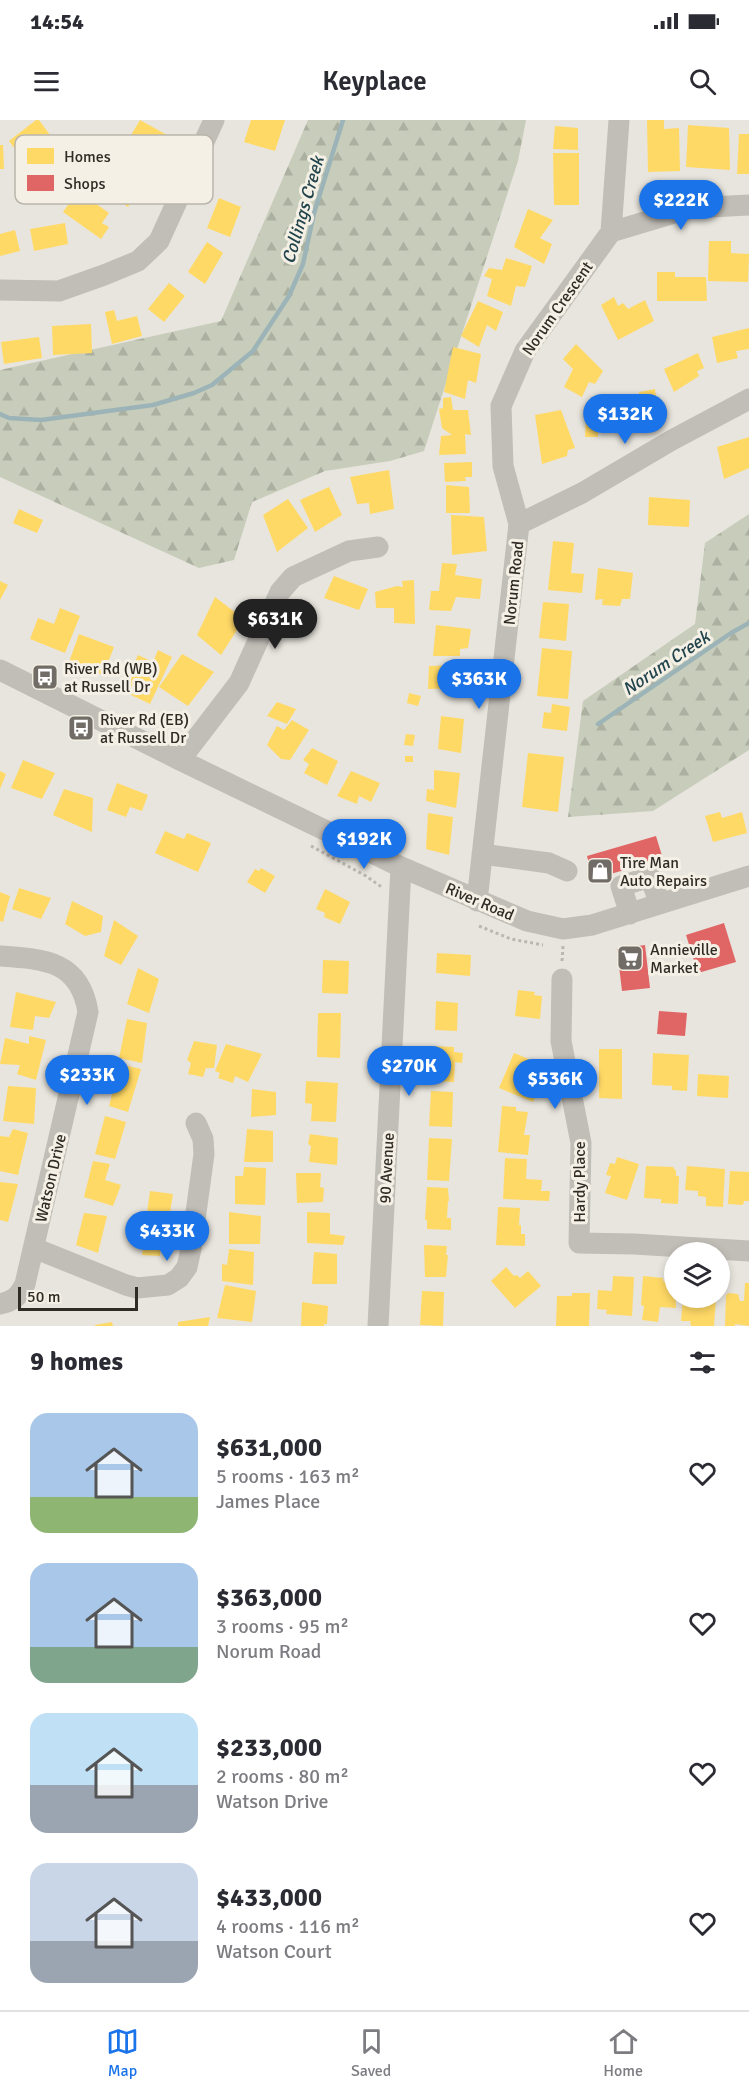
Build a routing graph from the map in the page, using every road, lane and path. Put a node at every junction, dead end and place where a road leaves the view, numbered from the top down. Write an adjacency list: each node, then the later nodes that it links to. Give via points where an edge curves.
1 (214, 120): 3 (street)
2 (620, 120): 6 (street)
3 (207, 135)
4 (176, 204): 7 (street, via 159,241 138,261 59,291)
5 (749, 205): 6 (street, via 691,208)
6 (611, 232): 9 (street, Norum Crescent, via 525,351 501,406 503,466)
7 (0, 290)
8 (749, 399): 9 (street, Norum Road, via 582,494)
9 (519, 524): 13 (street, Norum Road)
10 (378, 547): 12 (street, via 349,550 293,577 280,592 239,682)
11 (0, 670): 12 (street, River Road)
12 (180, 760): 14 (street, River Road)
13 (482, 854): 15 (street, via 549,863); 17 (street, Norum Road)
14 (401, 867): 17 (street, River Road); 27 (street, 90 Avenue)
15 (567, 871)
16 (749, 876): 18 (street, River Road)
17 (477, 901): 20 (street, River Road, via 527,921)
18 (660, 904): 19 (street, River Road); 19 (street, via 650,877 621,886)
19 (630, 914): 20 (street, River Road)
20 (563, 929): 22 (path)
21 (0, 956): 24 (street, Watson Drive, via 60,966 78,982 88,1012)
22 (562, 979): 25 (street, Hardy Place, via 561,1041 581,1143 579,1243)
23 (196, 1123): 24 (street, via 204,1154 191,1249 187,1267 179,1278 168,1284 137,1288)
24 (34, 1248): 26 (street, Watson Drive, via 19,1295)
25 (749, 1251)
26 (0, 1304)
27 (378, 1326)

